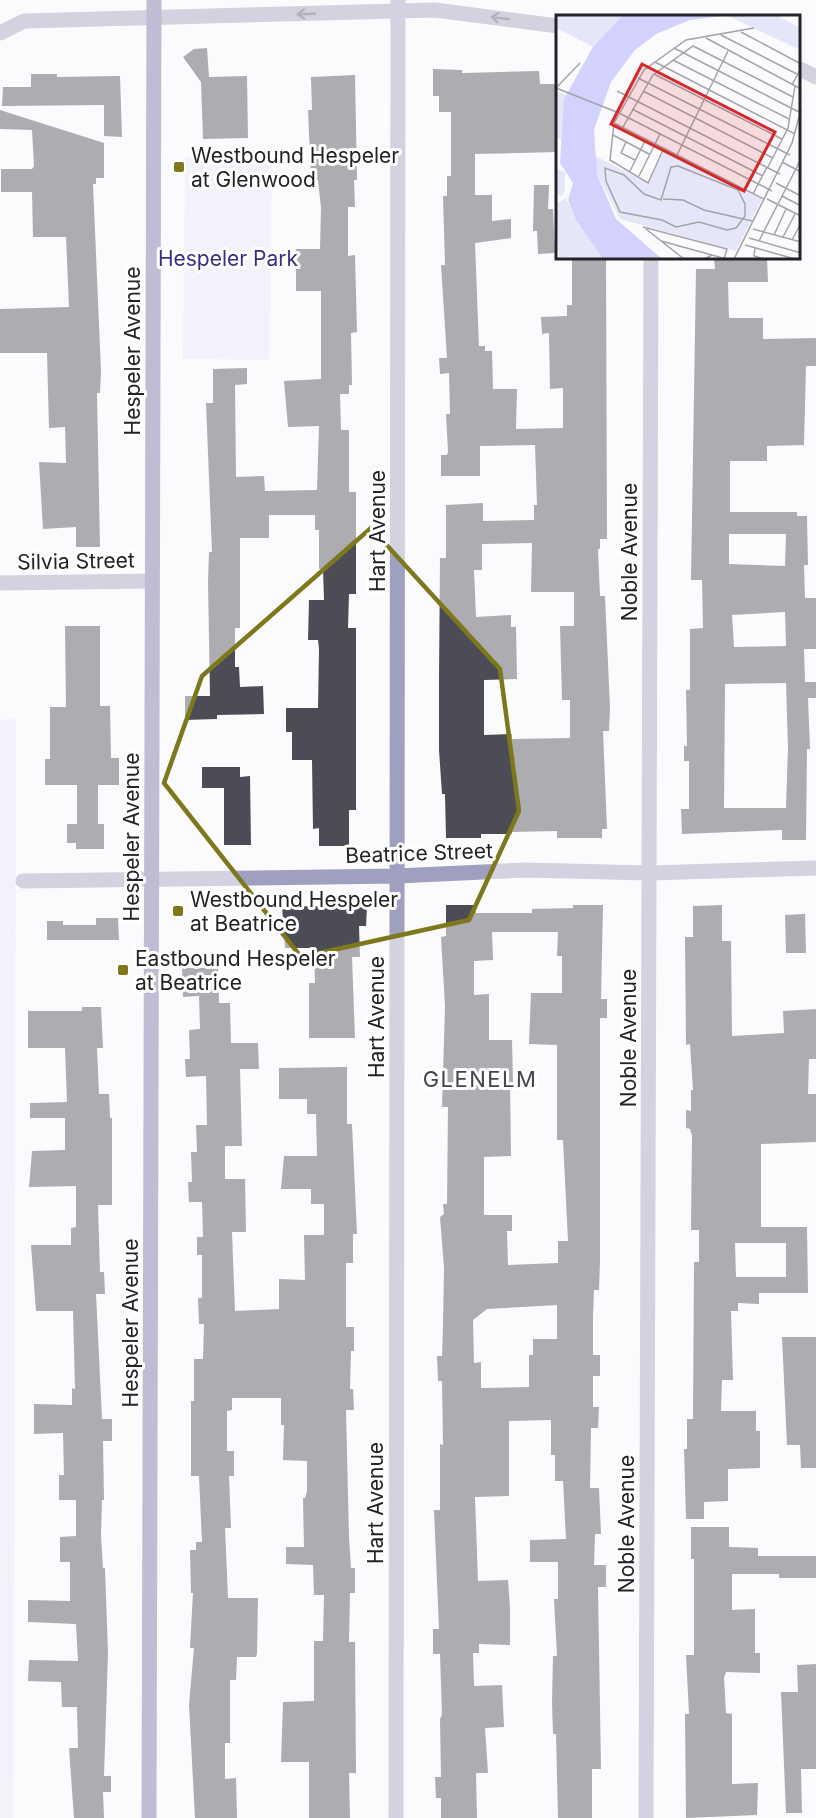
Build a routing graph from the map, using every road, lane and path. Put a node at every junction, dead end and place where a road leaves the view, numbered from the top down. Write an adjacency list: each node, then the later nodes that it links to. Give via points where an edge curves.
1 (154, 0): 3 (main road, Hespeler Avenue)
2 (399, 6): 3 (street, one-way to 3); 4 (street, one-way to 2); 13 (street, Hart Avenue)
3 (155, 19): 5 (street, via 24,21); 9 (main road, Hespeler Avenue)
4 (556, 26)
5 (0, 33)
6 (801, 70): 7 (street)
7 (816, 77)
8 (651, 260): 12 (street, Noble Avenue)
9 (152, 581): 10 (street, Silvia Street); 14 (main road, Hespeler Avenue)
10 (0, 583)
11 (816, 868): 12 (street, Beatrice Street)
12 (650, 873): 13 (street, Beatrice Street, via 525,870); 18 (street, Noble Avenue)
13 (397, 876): 14 (street, Beatrice Street); 17 (street, Hart Avenue)
14 (152, 880): 15 (street, Beatrice Street); 16 (main road, Hespeler Avenue)
15 (22, 881)
16 (149, 1818)
17 (396, 1818)
18 (646, 1818)

